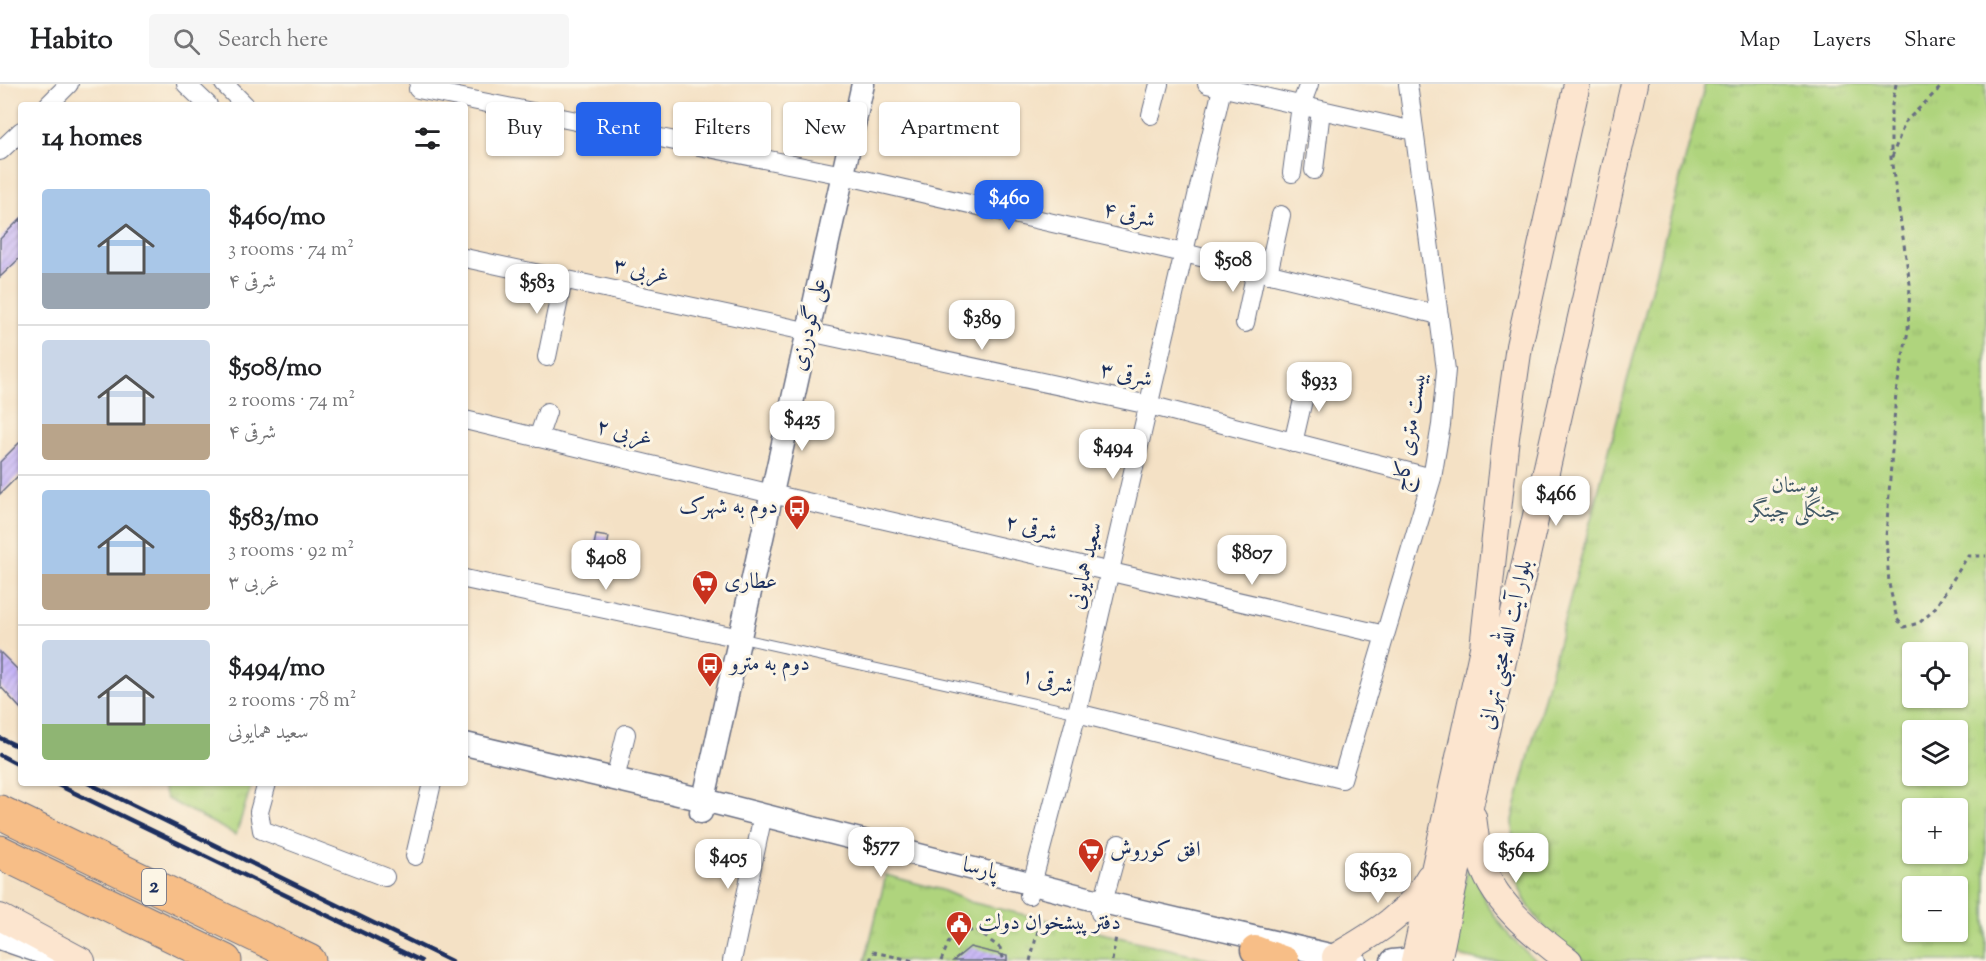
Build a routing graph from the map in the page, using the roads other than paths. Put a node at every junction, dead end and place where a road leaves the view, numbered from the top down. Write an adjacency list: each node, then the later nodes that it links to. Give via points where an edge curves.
1 (69, 84): 13 (street)
2 (186, 84): 14 (street)
3 (224, 84): 15 (street)
4 (863, 84): 24 (street, علی گودرزی)
5 (1159, 84): 20 (street)
6 (1309, 84): 18 (street)
7 (1408, 84): 21 (street, بیست متری کاج)
8 (1577, 84): 61 (main road, بلوار آیت الله مجتبی تهرانی, via 1519,346 1482,648)
9 (1634, 84): 54 (main road, بلوار آیت الله مجتبی تهرانی)
10 (1217, 85): 11 (street); 26 (street, سعید همایونی)
11 (1277, 92): 18 (street)
12 (417, 93): 16 (street, ۴ شرقی)
13 (51, 102)
14 (205, 102)
15 (242, 102)
16 (464, 102)
17 (468, 103): 24 (street, ۴ شرقی)
18 (1301, 105): 19 (street); 23 (street)
19 (1322, 110): 21 (street); 22 (street)
20 (1151, 115)
21 (1414, 130): 30 (street, بیست متری کاج)
22 (1314, 170)
23 (1292, 172)
24 (843, 175): 26 (street, ۴ شرقی); 32 (street, علی گودرزی)
25 (1281, 215): 28 (street)
26 (1184, 253): 28 (street, ۴ شرقی); 35 (street, سعید همایونی)
27 (468, 259): 29 (street, ۳ غربی)
28 (1262, 272): 30 (street, ۴ شرقی); 31 (street)
29 (563, 280): 32 (street, ۳ غربی); 33 (street)
30 (1438, 315): 40 (street, بیست متری کاج, via 1446,370)
31 (1245, 323)
32 (808, 332): 35 (street, ۳ شرقی); 41 (street, علی گودرزی)
33 (547, 357)
34 (1309, 374): 39 (street)
35 (1149, 405): 39 (street, ۳ شرقی); 42 (street, سعید همایونی)
36 (547, 412): 38 (street)
37 (468, 421): 38 (street, ۲ غربی)
38 (538, 438): 41 (street, ۲ غربی)
39 (1293, 443): 40 (street, ۳ شرقی)
40 (1432, 478): 44 (street, بیست متری کاج)
41 (772, 494): 42 (street, ۲ شرقی); 45 (street, علی گودرزی)
42 (1110, 571): 44 (street, ۲ شرقی); 46 (street, سعید همایونی)
43 (468, 580): 45 (street)
44 (1385, 635): 51 (street, بیست متری کاج)
45 (740, 638): 46 (lane, ۱ شرقی); 55 (street, علی گودرزی)
46 (1077, 713): 51 (street, ۱ شرقی); 63 (street, سعید همایونی)
47 (626, 734): 50 (street)
48 (468, 745): 50 (street, پارسا)
49 (468, 760): 55 (street, پارسا)
50 (615, 779): 55 (street, پارسا)
51 (1342, 779)
52 (266, 786): 62 (street, via 259,812 262,830)
53 (431, 786): 60 (street)
54 (1471, 802): 76 (main road, بلوار آیت الله مجتبی تهرانی); 77 (main road, via 1479,856 1496,893 1532,932)
55 (703, 806): 57 (street, پارسا)
56 (0, 812): 72 (highway, 2)
57 (762, 821): 63 (street, پارسا); 73 (street)
58 (1119, 844): 64 (street)
59 (0, 852): 71 (highway, 2)
60 (415, 856)
61 (1436, 864): 69 (main road, via 1422,890 1404,909); 76 (main road, بلوار آیت الله مجتبی تهرانی)
62 (385, 877)
63 (1031, 889): 64 (street, پارسا)
64 (1101, 907): 67 (street, پارسا); 69 (street, پارسا)
65 (0, 917): 70 (main road)
66 (0, 938): 68 (street)
67 (1255, 950): 74 (main road); 75 (street, پارسا)
68 (57, 959)
69 (1345, 959)
70 (82, 961)
71 (225, 961)
72 (309, 961)
73 (732, 961)
74 (1285, 961)
75 (1305, 961)
76 (1416, 961)
77 (1569, 961)

